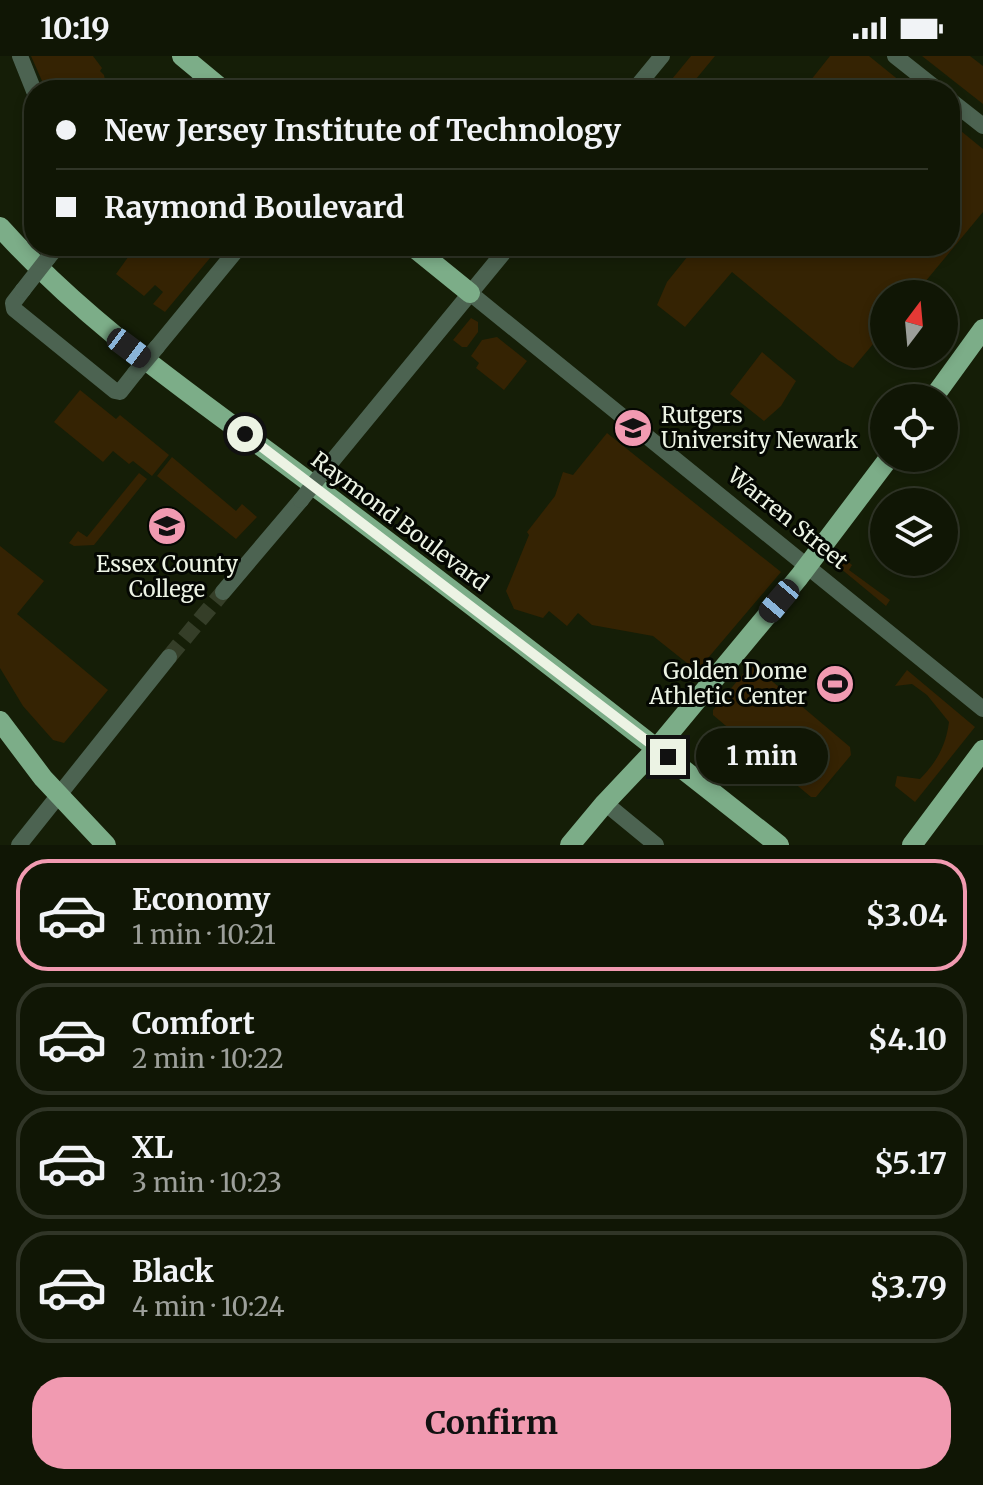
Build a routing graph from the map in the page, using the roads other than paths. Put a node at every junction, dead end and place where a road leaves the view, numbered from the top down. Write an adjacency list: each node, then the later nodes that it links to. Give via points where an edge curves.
1 (20, 56): 5 (street)
2 (182, 56): 6 (main road)
3 (662, 56): 7 (street)
4 (895, 56): 8 (street)
5 (30, 80)
6 (197, 80)
7 (642, 80)
8 (925, 80)
9 (960, 108): 10 (street)
10 (983, 126)
11 (0, 227): 12 (main road, Raymond Boulevard)
12 (24, 252)
13 (27, 256): 27 (main road, Raymond Boulevard, via 129,348)
14 (50, 256): 15 (street, bridge, via 14,309 120,392)
15 (232, 256)
16 (424, 256): 18 (main road, Warren Street)
17 (501, 256): 18 (street)
18 (470, 293): 22 (street, Warren Street); 23 (street, bridge)
19 (983, 329): 20 (main road)
20 (943, 384)
21 (878, 472): 22 (main road)
22 (808, 564): 25 (street, Warren Street); 27 (main road)
23 (223, 592)
24 (169, 657): 29 (street)
25 (983, 709)
26 (0, 721): 29 (main road)
27 (657, 748): 30 (main road); 35 (main road, Raymond Boulevard)
28 (983, 750): 36 (main road)
29 (58, 794): 31 (street); 32 (main road)
30 (605, 803): 33 (main road); 34 (street)
31 (19, 845)
32 (106, 845)
33 (570, 845)
34 (656, 845)
35 (779, 845)
36 (912, 845)

